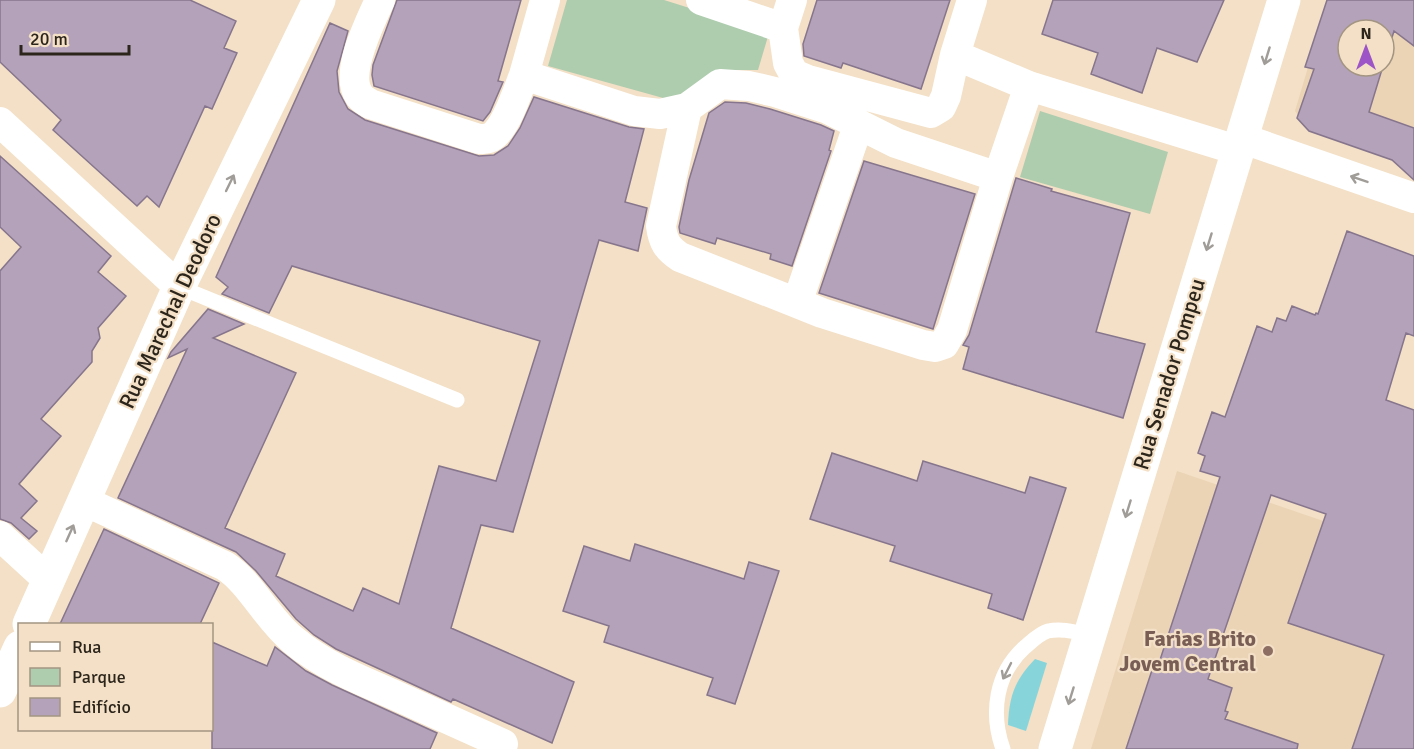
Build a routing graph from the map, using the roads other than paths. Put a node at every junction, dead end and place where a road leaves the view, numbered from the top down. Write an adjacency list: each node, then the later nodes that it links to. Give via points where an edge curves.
1 (319, 0): 18 (street, Rua Marechal Deodoro, one-way to 1)
2 (380, 0): 10 (street, via 354,69 359,97 370,104 479,139 490,138 500,130)
3 (545, 0): 10 (street)
4 (701, 0): 8 (street)
5 (792, 0): 8 (street)
6 (972, 0): 9 (street)
7 (1284, 0): 15 (street, Rua Senador Pompeu, one-way to 15)
8 (783, 28): 9 (street, via 788,63 794,74 931,113 946,96)
9 (955, 55): 11 (street)
10 (524, 75): 12 (street, via 634,111 660,114)
11 (1029, 86): 15 (street); 16 (street)
12 (687, 108): 14 (street, via 720,84 749,86 828,109); 19 (street, via 661,226 668,249)
13 (0, 122): 18 (street)
14 (858, 126): 16 (street); 19 (street)
15 (1239, 144): 17 (street, one-way to 15); 25 (street, Rua Senador Pompeu, one-way to 25)
16 (998, 177): 19 (street, via 952,330 944,344 923,345)
17 (1414, 198)
18 (179, 287): 20 (lane); 21 (street, Rua Marechal Deodoro)
19 (797, 303)
20 (457, 400)
21 (84, 501): 23 (street, Rua Marechal Deodoro, one-way to 21); 28 (street, via 238,574 268,616 293,641 322,660)
22 (0, 536): 23 (street)
23 (48, 580): 24 (street, Rua Marechal Deodoro)
24 (29, 623)
25 (1089, 635): 29 (lane, one-way to 29, via 1062,629 1046,632 1017,654 1005,670 999,688 997,729); 30 (street, Rua Senador Pompeu, one-way to 30)
26 (18, 651): 27 (street)
27 (0, 691)
28 (503, 744)
29 (1003, 749)
30 (1055, 749)

